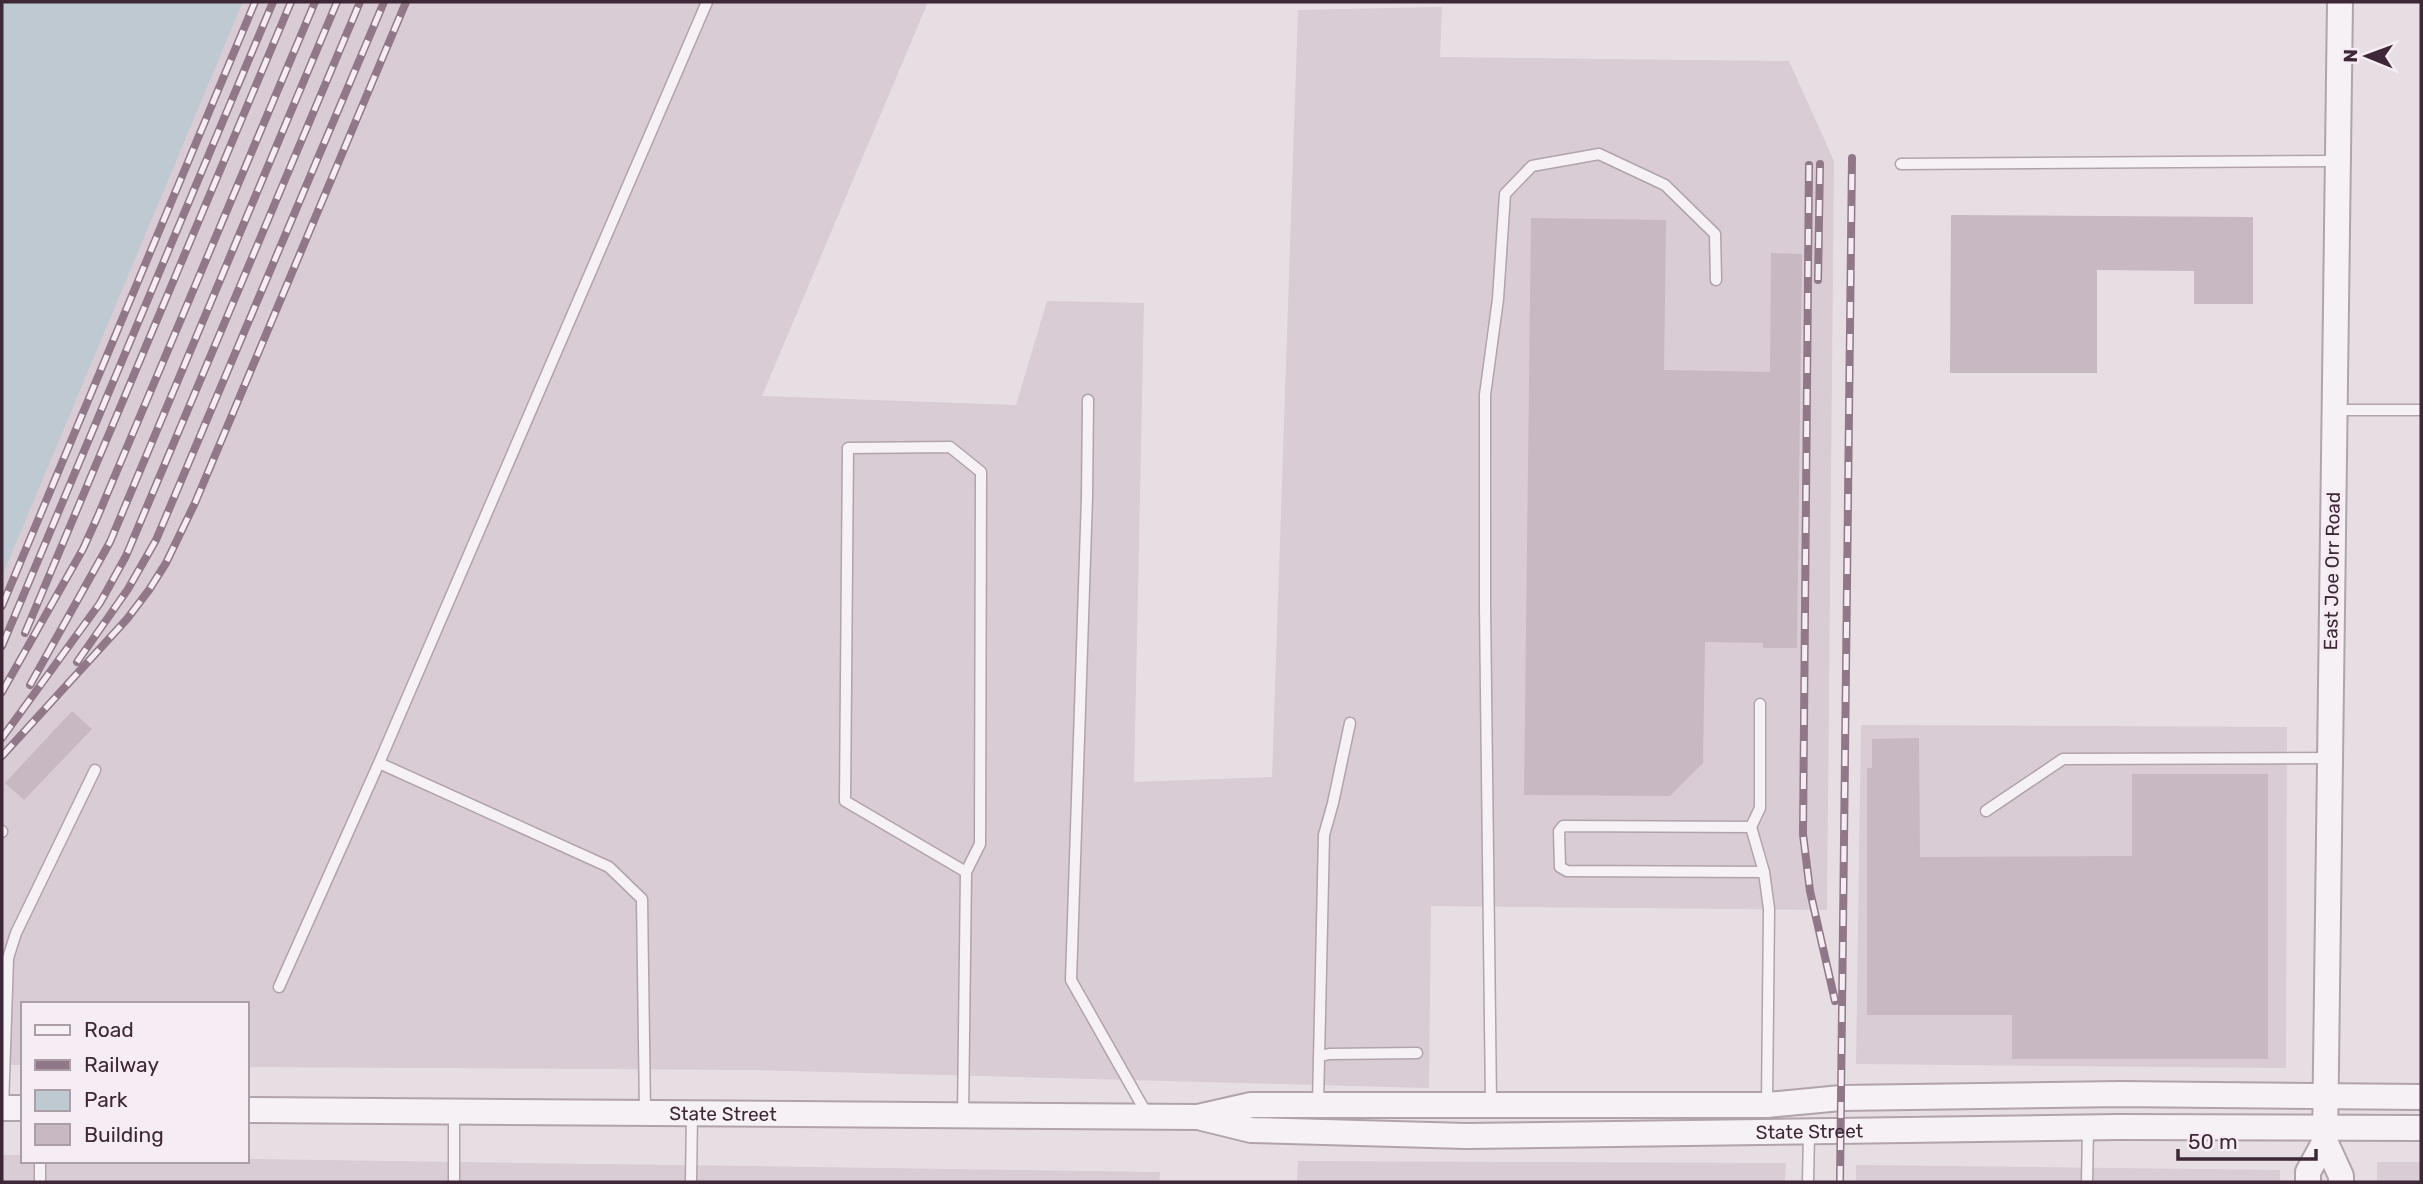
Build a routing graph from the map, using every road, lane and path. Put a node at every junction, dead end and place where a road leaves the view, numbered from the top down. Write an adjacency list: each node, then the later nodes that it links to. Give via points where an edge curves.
1 (707, 2): 12 (lane)
2 (2340, 2): 3 (street, East Joe Orr Road)
3 (2337, 161): 4 (lane); 7 (street, East Joe Orr Road)
4 (1901, 164)
5 (1716, 280): 24 (lane, via 1715,234 1665,186 1599,154 1532,166 1505,194 1486,395)
6 (1088, 400): 32 (lane, via 1071,981)
7 (2334, 410): 8 (lane); 11 (street, East Joe Orr Road)
8 (2421, 410)
9 (1760, 704): 15 (lane, via 1759,808)
10 (1350, 723): 20 (lane, via 1324,835)
11 (2330, 758): 14 (lane, via 2063,759); 21 (street, East Joe Orr Road)
12 (379, 764): 18 (lane); 29 (lane, via 609,867 642,900)
13 (95, 770): 26 (lane, via 8,958)
14 (1986, 811)
15 (1751, 827): 17 (lane); 17 (lane, via 1563,826 1559,831 1560,867 1567,871)
16 (966, 872): 16 (lane, via 980,844 981,472 950,447 848,447 845,801); 31 (lane)
17 (1764, 872): 25 (lane, via 1769,909)
18 (279, 987)
19 (1417, 1053): 20 (lane, via 1329,1054)
20 (1319, 1059): 23 (lane)
21 (2325, 1096): 22 (street, State Street); 25 (street, State Street, via 1841,1098); 37 (street, East Joe Orr Road)
22 (2421, 1097)
23 (1318, 1104): 24 (street, State Street); 33 (street, State Street, via 1251,1105)
24 (1492, 1104): 25 (street, State Street)
25 (1768, 1105)
26 (9, 1108)
27 (248, 1110): 28 (street, State Street)
28 (454, 1111): 29 (street, State Street); 40 (lane)
29 (645, 1113): 30 (street, State Street)
30 (692, 1113): 31 (street, State Street); 41 (lane)
31 (963, 1115): 32 (street, State Street)
32 (1148, 1116): 33 (street, State Street)
33 (1198, 1117): 36 (street, State Street, via 1251,1130 1466,1136)
34 (2088, 1128): 36 (street, State Street); 37 (street, State Street); 43 (lane)
35 (2421, 1128): 37 (street, State Street)
36 (1809, 1131): 42 (lane)
37 (2325, 1134): 44 (street, East Joe Orr Road); 45 (street, East Joe Orr Road)
38 (40, 1163): 39 (lane)
39 (40, 1182)
40 (454, 1182)
41 (691, 1182)
42 (1808, 1182)
43 (2087, 1182)
44 (2308, 1182)
45 (2341, 1182)

